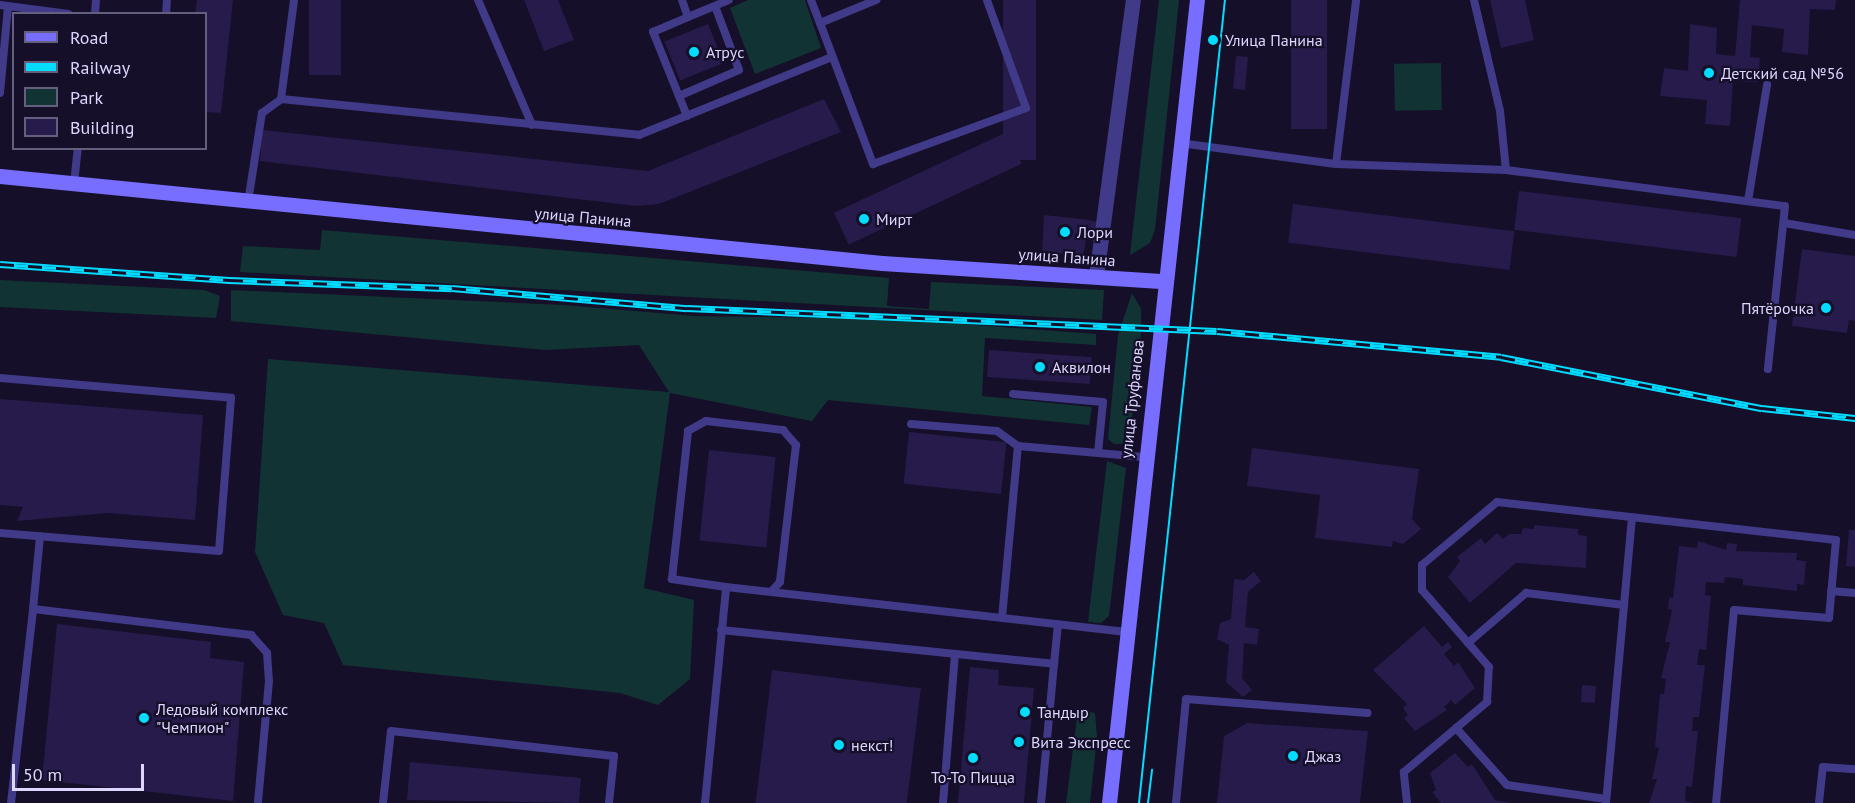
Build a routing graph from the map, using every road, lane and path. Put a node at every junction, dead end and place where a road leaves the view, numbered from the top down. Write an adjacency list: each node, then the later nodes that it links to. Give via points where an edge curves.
1 (294, 0): 21 (lane)
2 (478, 0): 23 (lane)
3 (682, 0): 15 (lane)
4 (729, 0): 13 (lane)
5 (811, 0): 16 (lane)
6 (876, 0): 16 (lane)
7 (987, 0): 17 (lane, via 1026,108 873,164)
8 (1133, 0): 34 (street)
9 (1197, 0): 24 (street, улица Труфанова)
10 (1356, 0): 26 (lane)
11 (1474, 0): 27 (lane, via 1500,111)
12 (4, 6): 14 (lane); 19 (lane)
13 (715, 6): 15 (lane); 20 (lane, via 739,70)
14 (52, 12)
15 (688, 17): 20 (lane, via 653,32)
16 (820, 23): 17 (lane)
17 (832, 57): 22 (lane)
18 (1767, 85): 30 (lane)
19 (0, 93)
20 (679, 96): 22 (lane)
21 (281, 99): 23 (lane); 31 (lane, via 261,113)
22 (687, 116): 23 (lane, via 639,135)
23 (532, 125)
24 (1180, 143): 26 (lane); 35 (street, улица Труфанова)
25 (78, 150): 29 (lane)
26 (1336, 164): 27 (lane)
27 (1506, 170): 30 (lane)
28 (0, 176): 29 (street, улица Панина)
29 (74, 184): 31 (street, улица Панина)
30 (1748, 201): 32 (lane, via 1785,206)
31 (248, 202): 34 (street, улица Панина, via 882,264)
32 (1784, 223): 33 (lane); 36 (lane)
33 (1855, 235)
34 (1096, 276): 35 (street, улица Панина)
35 (1164, 281): 42 (street, улица Труфанова)
36 (1768, 369)
37 (0, 378): 45 (lane, via 231,398 219,551)
38 (1013, 394): 41 (lane, via 1103,402)
39 (911, 424): 40 (lane, via 997,431)
40 (1018, 446): 41 (lane); 52 (lane)
41 (1098, 453): 42 (lane)
42 (1144, 458): 55 (street, улица Труфанова)
43 (1632, 519): 48 (lane, via 1836,540); 50 (lane); 56 (lane, via 1497,502 1422,565 1422,590)
44 (0, 533): 45 (lane)
45 (40, 536): 51 (lane)
46 (726, 587): 47 (lane); 47 (lane, via 672,579 688,431 705,421 783,430 796,445 780,582); 54 (lane)
47 (772, 591): 52 (lane)
48 (1831, 591): 49 (lane); 73 (lane, via 1829,618 1734,609)
49 (1855, 593)
50 (1624, 605): 56 (lane, via 1526,593); 62 (lane)
51 (33, 609): 63 (lane); 64 (lane, via 251,635 267,653 269,681)
52 (1002, 618): 53 (lane)
53 (1058, 624): 55 (lane); 58 (lane)
54 (721, 630): 57 (lane); 67 (lane)
55 (1126, 632): 70 (street, улица Труфанова)
56 (1468, 643): 60 (lane, via 1489,667 1487,702)
57 (955, 654): 58 (lane); 68 (lane)
58 (1054, 664): 69 (lane)
59 (1367, 713): 71 (lane, via 1186,699)
60 (1456, 728): 62 (lane, via 1507,785); 72 (lane, via 1404,772)
61 (1855, 769): 74 (lane, via 1823,767)
62 (1606, 801)
63 (11, 803)
64 (258, 803)
65 (383, 803): 66 (lane, via 391,731 615,756)
66 (609, 803)
67 (705, 803)
68 (943, 803)
69 (1041, 803)
70 (1109, 803)
71 (1176, 803)
72 (1407, 803)
73 (1716, 803)
74 (1819, 803)

